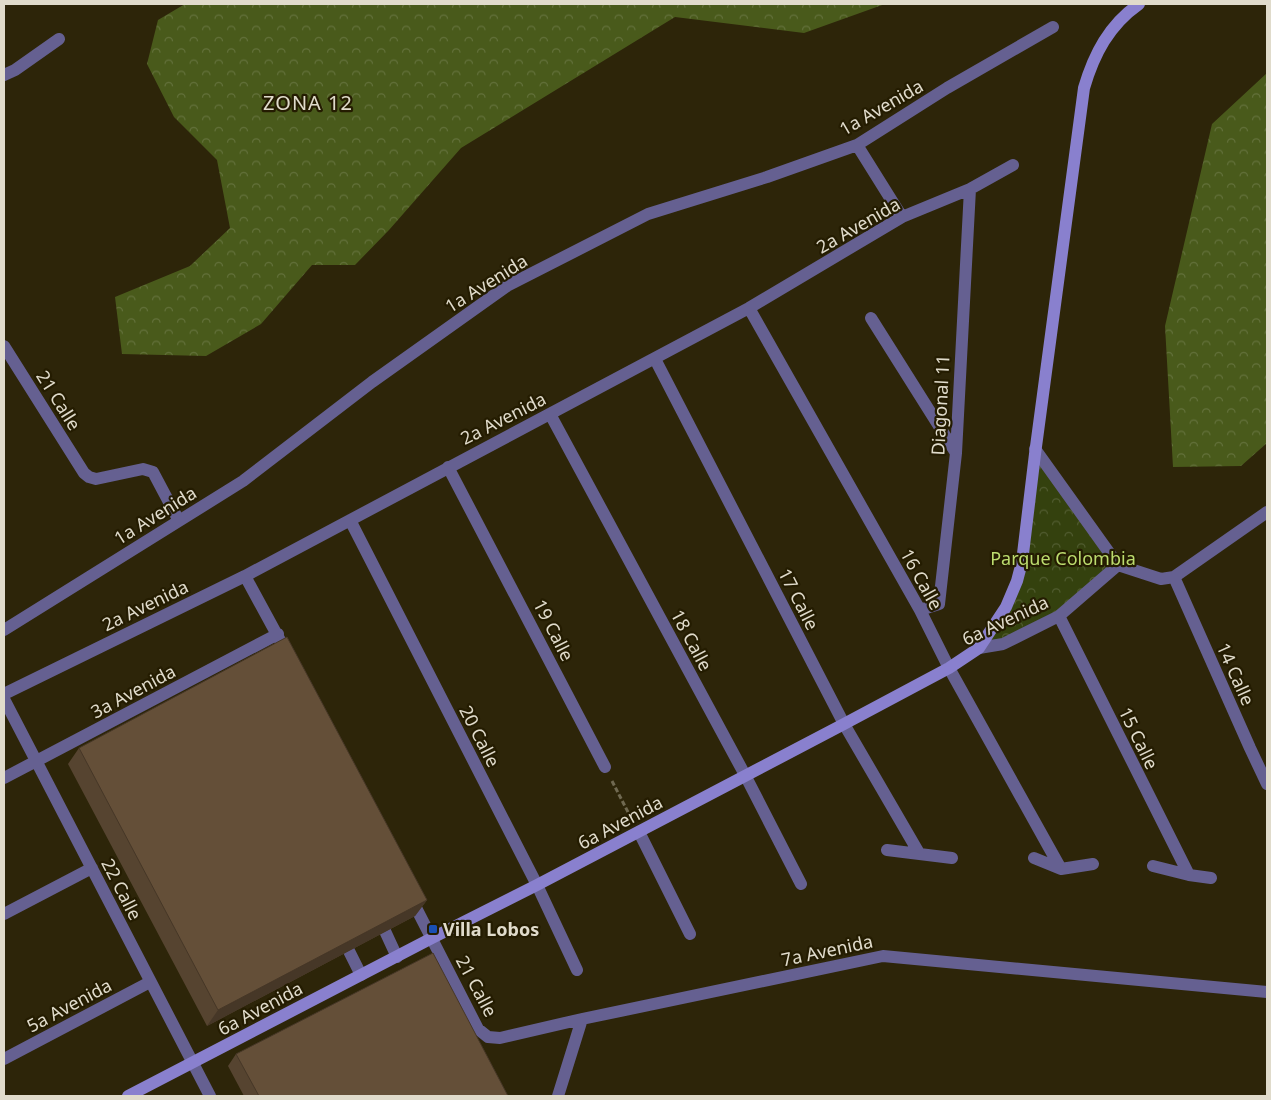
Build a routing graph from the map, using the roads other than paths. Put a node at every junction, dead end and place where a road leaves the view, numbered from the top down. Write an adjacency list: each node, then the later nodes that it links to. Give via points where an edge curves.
1 (1139, 4): 14 (main road, via 1120,19 1102,42 1080,104)
2 (1052, 27): 5 (street, 1a Avenida)
3 (59, 39): 4 (street)
4 (4, 75)
5 (856, 145): 8 (street); 19 (street, 1a Avenida, via 768,177 648,214 507,286 372,382 243,481)
6 (1014, 165): 7 (street, 2a Avenida)
7 (970, 189): 8 (street, 2a Avenida); 15 (street, Diagonal 11)
8 (902, 217): 9 (street, 2a Avenida)
9 (749, 308): 12 (street, 2a Avenida); 23 (street, 16 Calle)
10 (872, 318): 15 (street)
11 (4, 346): 19 (street, 21 Calle, via 84,473 96,478 143,469 153,472)
12 (655, 358): 13 (street, 2a Avenida); 32 (street, 17 Calle)
13 (550, 414): 16 (street, 2a Avenida); 35 (street, 18 Calle)
14 (1035, 449): 20 (street); 27 (main road, via 1026,540 1017,581 1006,607)
15 (956, 453): 23 (street, Diagonal 11, via 939,604)
16 (448, 467): 18 (street, 2a Avenida); 34 (street, 19 Calle)
17 (1266, 518): 22 (street)
18 (350, 520): 21 (street, 2a Avenida); 50 (street, 20 Calle)
19 (179, 521): 25 (street, 1a Avenida)
20 (1118, 566): 22 (street, via 1162,579); 24 (street, 6a Avenida)
21 (245, 576): 26 (street); 30 (street, 2a Avenida)
22 (1174, 577): 37 (street, 14 Calle)
23 (920, 610): 29 (street, 16 Calle)
24 (1059, 616): 27 (street, 6a Avenida, via 1003,644); 47 (street, 15 Calle)
25 (4, 630)
26 (278, 634): 28 (street); 33 (street, 3a Avenida)
27 (979, 648): 29 (main road, 6a Avenida)
28 (295, 668)
29 (949, 668): 32 (main road, 6a Avenida); 46 (street, 16 Calle)
30 (4, 694)
31 (4, 699): 33 (street, 22 Calle)
32 (844, 724): 35 (main road, 6a Avenida); 40 (street, 17 Calle)
33 (37, 761): 36 (street, 3a Avenida); 45 (street, 22 Calle)
34 (605, 767)
35 (745, 775): 38 (main road, 6a Avenida); 49 (street, 18 Calle)
36 (4, 778)
37 (1267, 784)
38 (639, 832): 50 (main road, 6a Avenida); 55 (street)
39 (887, 850): 40 (street)
40 (919, 853): 41 (street)
41 (952, 858)
42 (1034, 858): 46 (street)
43 (1093, 864): 46 (street)
44 (1153, 866): 47 (street)
45 (92, 868): 53 (street); 60 (street, 22 Calle)
46 (1061, 868)
47 (1189, 875): 48 (street)
48 (1211, 878)
49 (801, 884)
50 (537, 885): 56 (main road, 6a Avenida); 58 (street, 20 Calle)
51 (405, 886): 56 (street, 21 Calle)
52 (372, 903): 57 (street)
53 (4, 914)
54 (334, 922): 59 (street)
55 (690, 934)
56 (432, 938): 57 (main road, 6a Avenida); 63 (street, 21 Calle, via 478,1029)
57 (396, 956): 59 (main road, 6a Avenida)
58 (577, 970)
59 (361, 975): 65 (main road, 6a Avenida)
60 (150, 982): 64 (street, 5a Avenida); 65 (street, 22 Calle)
61 (1267, 992): 62 (street, 7a Avenida, via 883,956)
62 (582, 1019): 63 (street, 7a Avenida, via 500,1038); 68 (street)
63 (488, 1037)
64 (4, 1059)
65 (192, 1063): 66 (main road, 6a Avenida); 67 (street, 22 Calle)
66 (128, 1096)
67 (210, 1096)
68 (558, 1096)

